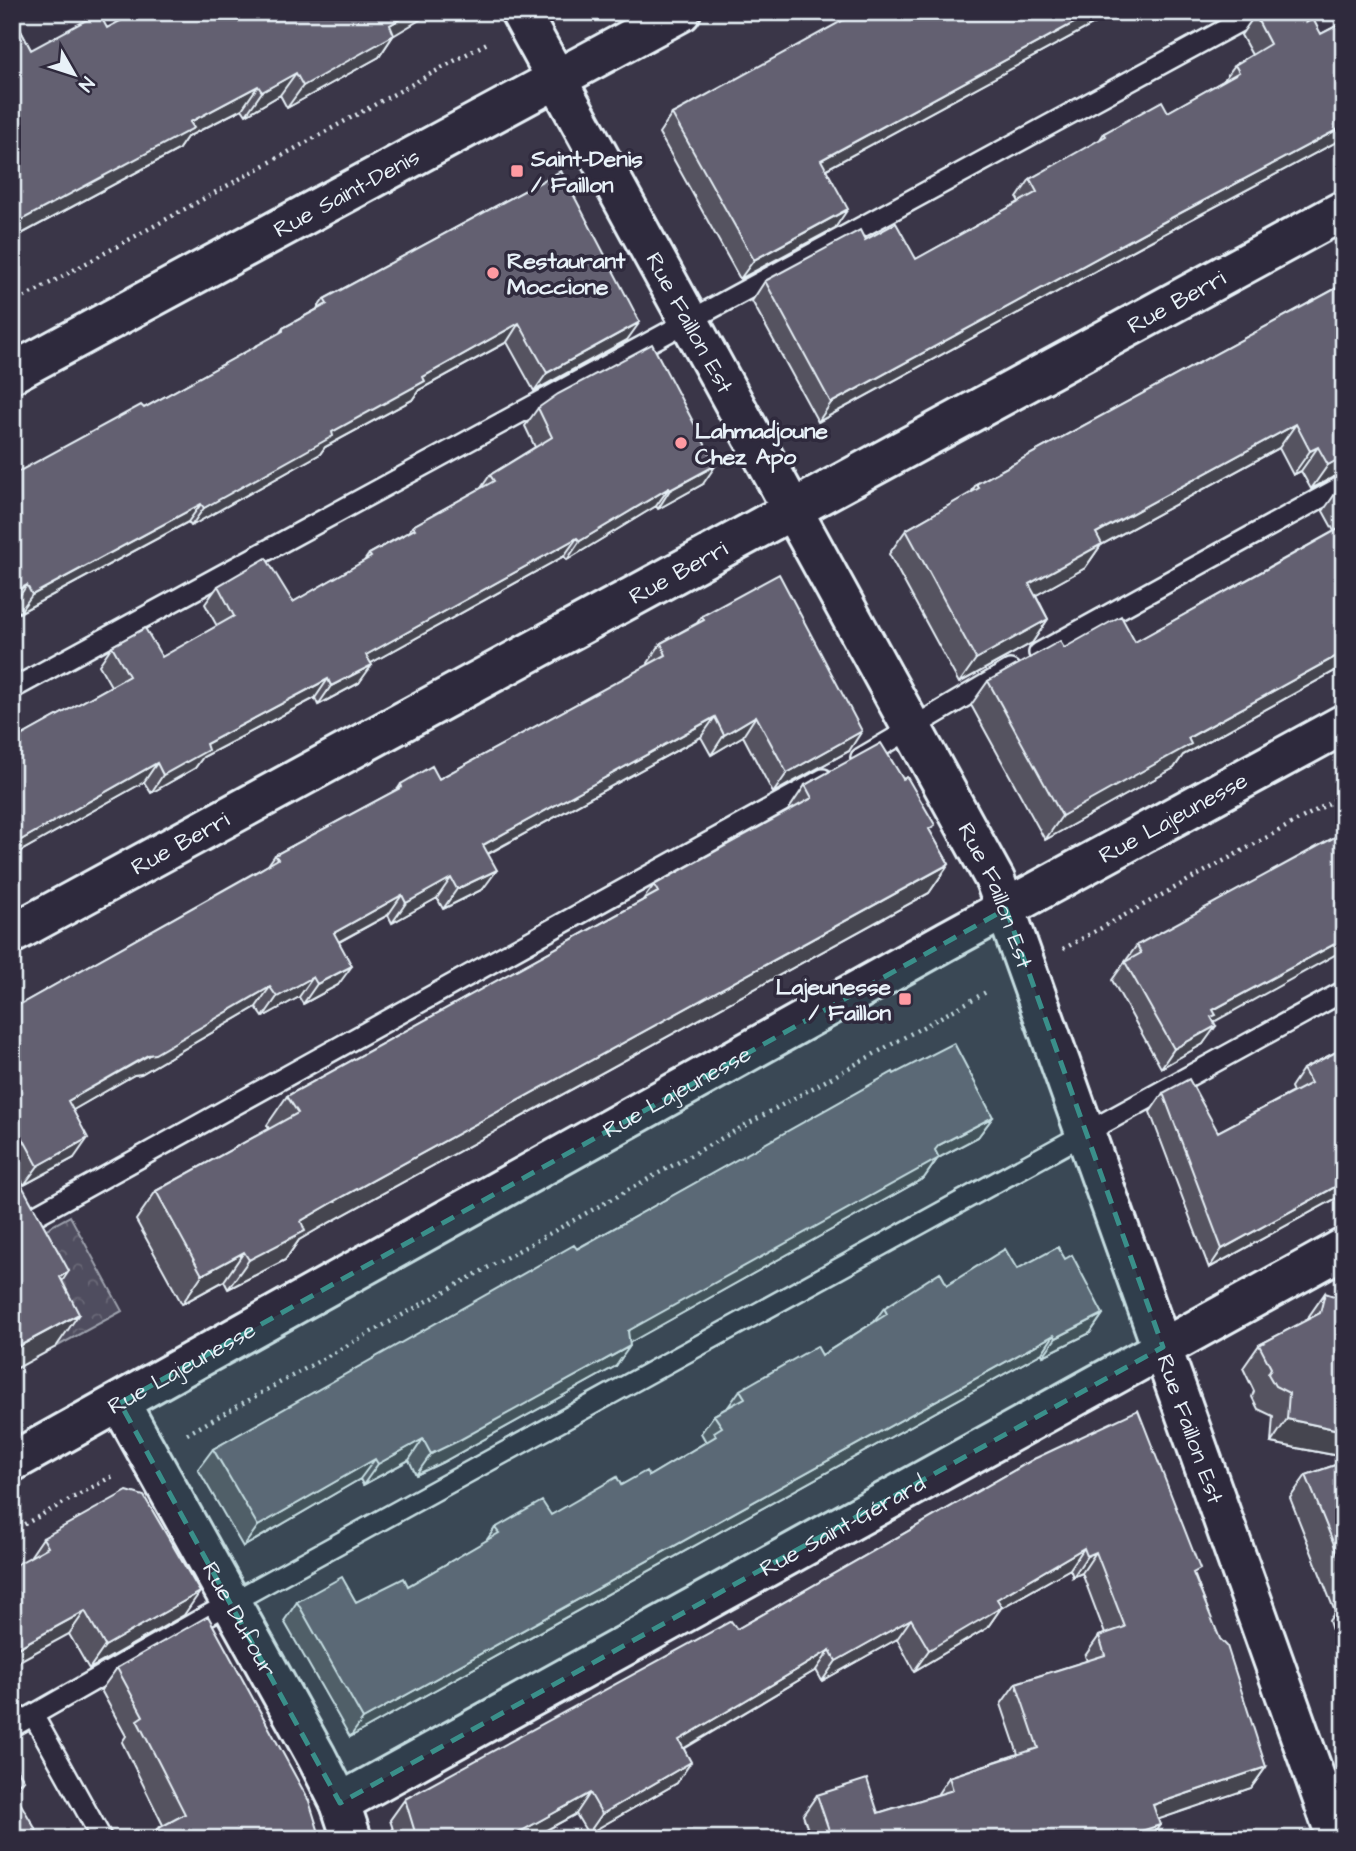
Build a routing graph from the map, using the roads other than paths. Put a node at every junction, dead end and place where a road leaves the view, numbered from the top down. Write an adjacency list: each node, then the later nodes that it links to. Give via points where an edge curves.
1 (520, 12): 4 (street, Rue Faillon Est)
2 (681, 12): 4 (street, Rue Saint-Denis)
3 (1257, 12): 6 (lane)
4 (557, 80): 6 (street, Rue Faillon Est); 7 (street, Rue Saint-Denis)
5 (1344, 210): 9 (street, Rue Berri)
6 (691, 321): 9 (street, Rue Faillon Est); 10 (lane)
7 (12, 373)
8 (1344, 485): 12 (lane, via 958,698)
9 (793, 511): 12 (street, Rue Faillon Est); 14 (street, Rue Berri)
10 (12, 689)
11 (1344, 724): 13 (street, Rue Lajeunesse)
12 (912, 728): 13 (street, Rue Faillon Est, via 978,845); 17 (lane, via 27,1220)
13 (1006, 909): 16 (street, Rue Faillon Est); 20 (street, Rue Lajeunesse)
14 (12, 934)
15 (1344, 991): 16 (lane)
16 (1086, 1134): 19 (street, Rue Faillon Est); 22 (lane)
17 (12, 1192)
18 (1344, 1248): 19 (street, Rue Saint-Gérard)
19 (1163, 1347): 25 (street, Rue Saint-Gérard); 28 (street, Rue Faillon Est)
20 (120, 1403): 21 (street, Rue Lajeunesse); 22 (street, Rue Dufour)
21 (12, 1462)
22 (232, 1604): 23 (lane); 25 (street, Rue Dufour)
23 (33, 1715): 24 (lane); 26 (lane)
24 (12, 1727)
25 (340, 1803): 27 (street, Rue Dufour)
26 (102, 1839)
27 (352, 1839)
28 (1337, 1839)

